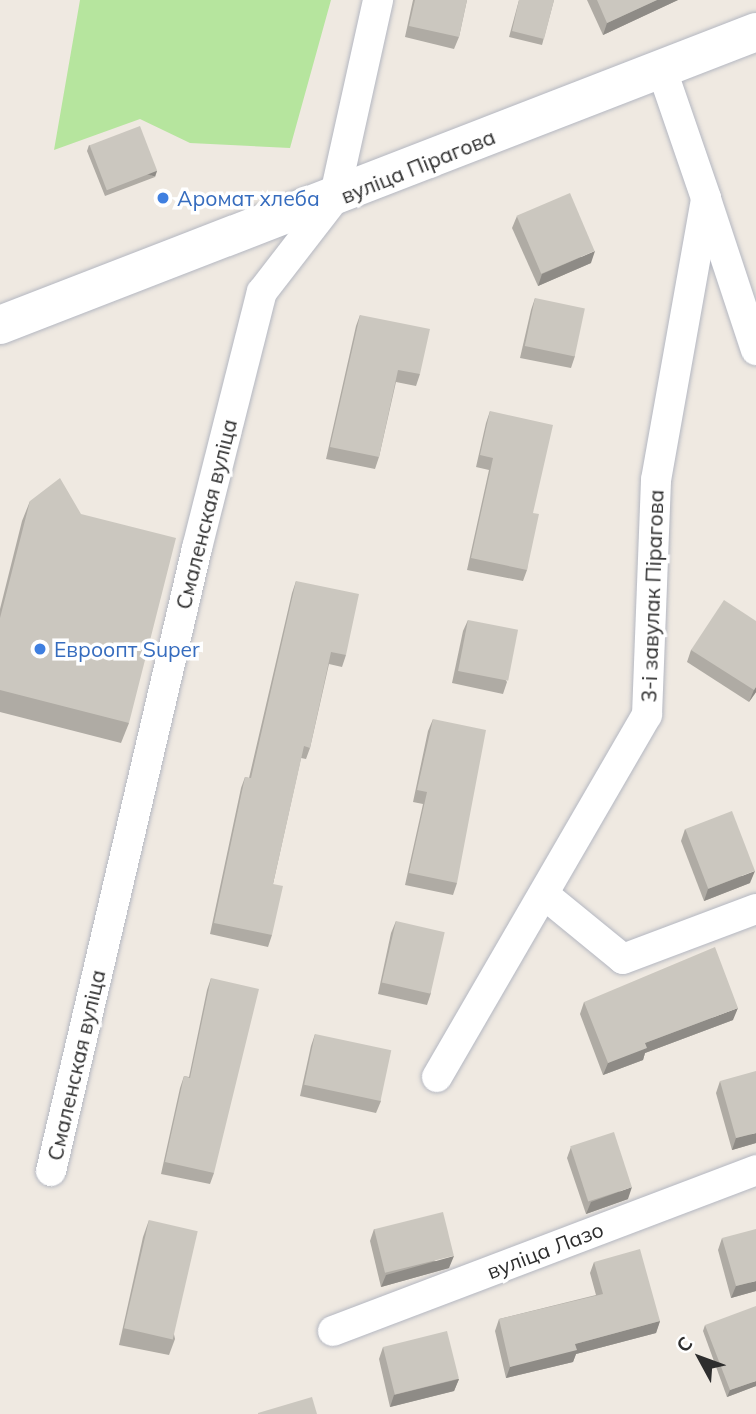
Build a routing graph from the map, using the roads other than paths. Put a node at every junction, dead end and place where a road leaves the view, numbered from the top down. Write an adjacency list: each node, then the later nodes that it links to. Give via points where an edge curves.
1 (378, 0): 5 (street, Смаленская вуліца)
2 (756, 32): 3 (main road, вуліца Пірагова)
3 (662, 70): 4 (street, 3-і завулак Пірагова); 5 (main road, вуліца Пірагова)
4 (706, 198): 7 (street); 8 (street, 3-і завулак Пірагова, via 656,480 648,715)
5 (334, 199): 6 (main road, вуліца Пірагова); 12 (street, Смаленская вуліца, via 262,292)
6 (0, 326)
7 (756, 351)
8 (546, 896): 9 (street, via 624,959); 10 (street, 3-і завулак Пірагова)
9 (756, 909)
10 (437, 1077)
11 (756, 1170): 13 (street, вуліца Лазо)
12 (51, 1171)
13 (333, 1331)

